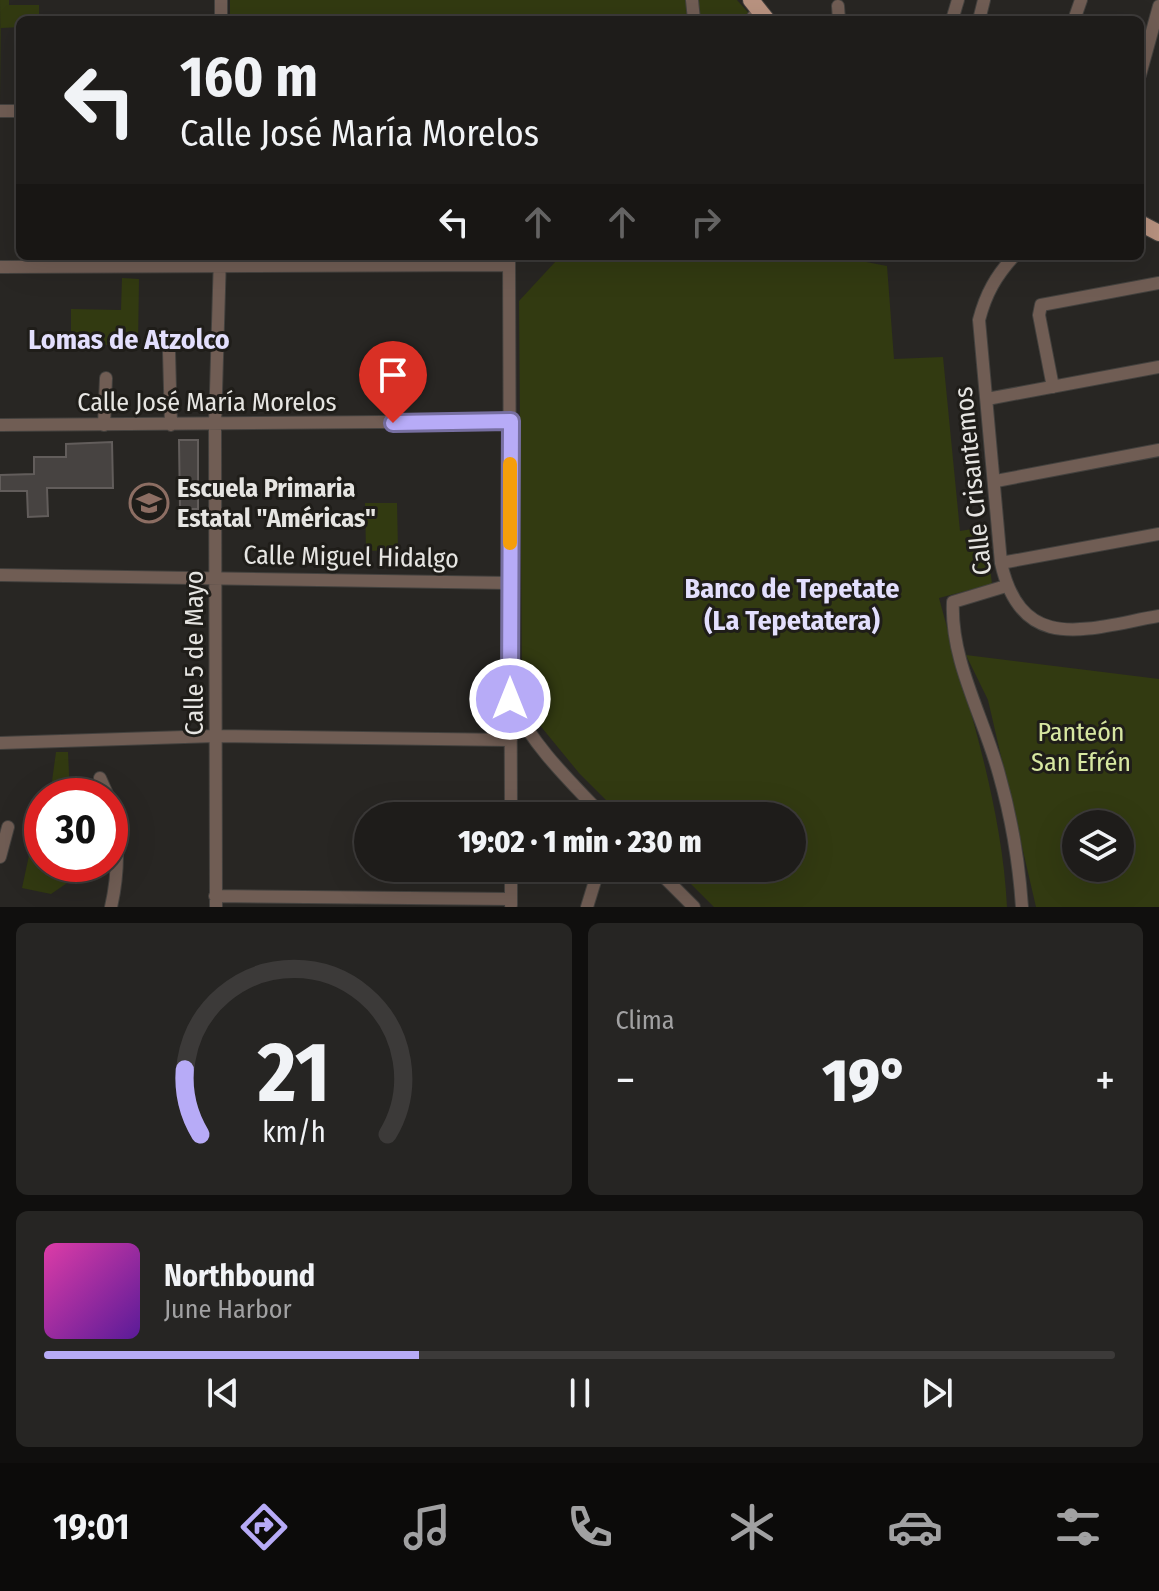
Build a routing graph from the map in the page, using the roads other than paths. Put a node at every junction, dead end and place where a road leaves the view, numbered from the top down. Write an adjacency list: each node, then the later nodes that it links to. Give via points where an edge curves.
1 (838, 6): 3 (street)
2 (1159, 6): 4 (street)
3 (839, 16)
4 (1144, 60)
5 (1011, 260): 16 (street, Calle Crisantemos, via 984,298 979,320)
6 (466, 261): 7 (street); 9 (street)
7 (509, 261): 17 (street)
8 (154, 262): 9 (street); 10 (street)
9 (220, 262): 21 (street, Calle 5 de Mayo)
10 (0, 267)
11 (1159, 283): 15 (street, via 1041,305)
12 (169, 352): 20 (street)
13 (1159, 367): 15 (street)
14 (106, 378): 19 (street)
15 (1053, 387): 16 (street)
16 (987, 399): 23 (street, Calle Crisantemos)
17 (511, 421): 21 (street, Calle José María Morelos); 28 (street)
18 (0, 425): 19 (street, Calle José María Morelos)
19 (104, 425): 20 (street, Calle José María Morelos)
20 (171, 425): 21 (street, Calle José María Morelos)
21 (215, 425): 27 (street, Calle 5 de Mayo)
22 (1159, 450): 23 (street)
23 (996, 481): 25 (street, Calle Crisantemos)
24 (1159, 534): 25 (street)
25 (1001, 563): 29 (street, Calle Crisantemos)
26 (0, 575): 27 (street, Calle Miguel Hidalgo)
27 (216, 576): 28 (street, Calle Miguel Hidalgo); 32 (street, Calle 5 de Mayo)
28 (509, 583): 31 (street)
29 (1006, 586): 30 (street, Calle Crisantemos, via 1025,614 1043,626 1077,630); 49 (street, via 953,602 952,618 1000,775)
30 (1159, 616)
31 (510, 699): 33 (street); 36 (street, via 523,724)
32 (215, 736): 33 (street); 34 (street); 43 (street, Calle 5 de Mayo)
33 (511, 740): 35 (street)
34 (0, 743)
35 (511, 802)
36 (590, 802)
37 (8, 827): 38 (street)
38 (0, 857)
39 (115, 882): 46 (street)
40 (511, 882): 45 (street)
41 (595, 882): 47 (street)
42 (669, 882): 48 (street)
43 (216, 902): 44 (street)
44 (294, 902): 45 (street)
45 (511, 903)
46 (111, 907)
47 (587, 907)
48 (694, 907)
49 (1022, 907)

